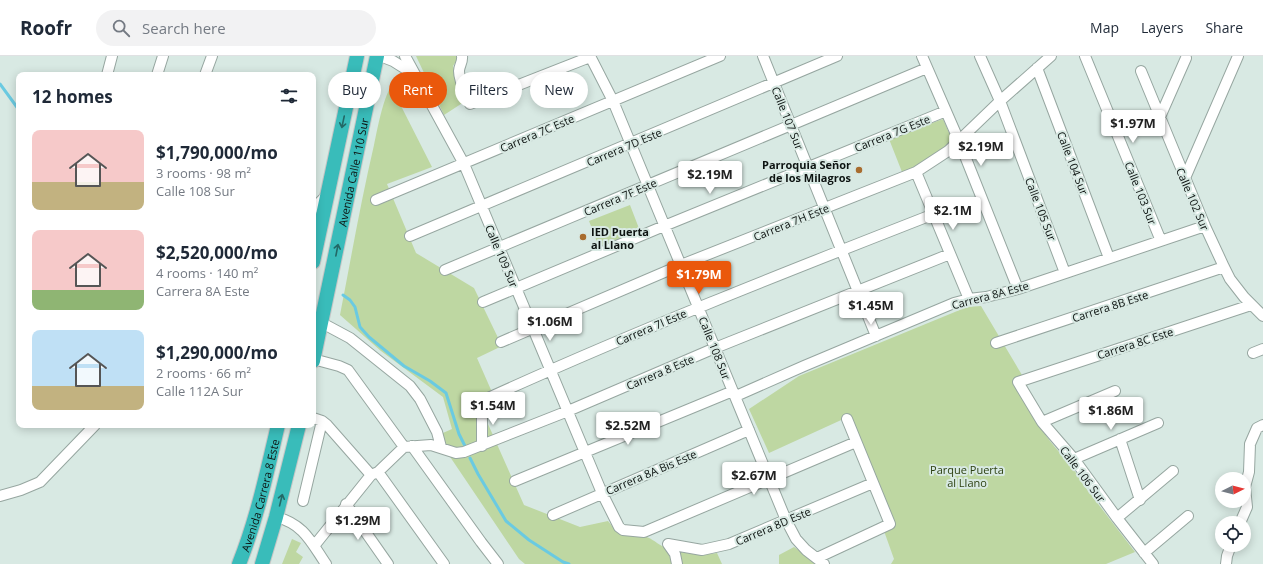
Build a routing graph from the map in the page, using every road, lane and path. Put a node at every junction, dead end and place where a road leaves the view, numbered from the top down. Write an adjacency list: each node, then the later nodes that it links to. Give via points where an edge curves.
1 (112, 56): 21 (street)
2 (163, 56): 22 (street)
3 (212, 56): 23 (street)
4 (357, 56): 40 (highway, Avenida Calle 110 Sur, one-way to 40)
5 (378, 56): 24 (street, Calle 109 Sur, via 399,64); 67 (highway, Avenida Calle 110 Sur, one-way to 5)
6 (405, 56): 25 (street, Calle 109 Sur)
7 (590, 56): 16 (street, via 470,104 459,70); 27 (street, Calle 108 Sur)
8 (720, 56): 27 (street, Carrera 7C Este)
9 (763, 56): 26 (street, Calle 107 Sur)
10 (837, 56): 26 (street, Carrera 7D Este)
11 (922, 56): 18 (street)
12 (980, 56): 28 (street, Calle 105 Sur)
13 (1051, 56): 19 (street, Carrera 7H Este)
14 (1085, 56): 49 (street, Calle 103 Sur)
15 (1238, 56): 38 (street)
16 (465, 57)
17 (1186, 58): 31 (street)
18 (927, 68): 30 (street); 32 (street, Carrera 7F Este)
19 (1037, 68): 28 (street, Carrera 7H Este); 54 (street, Calle 104 Sur)
20 (1141, 71): 31 (street, Calle 102 Sur)
21 (108, 72)
22 (158, 72)
23 (206, 72)
24 (411, 72)
25 (413, 72)
26 (774, 83): 32 (street, Calle 107 Sur); 34 (street, Carrera 7D Este)
27 (613, 101): 34 (street, Calle 108 Sur); 35 (street, Carrera 7C Este)
28 (1000, 101): 33 (street, Carrera 7H Este); 58 (street, Calle 105 Sur)
29 (433, 108): 35 (street, Calle 109 Sur)
30 (946, 111): 33 (street); 36 (street, Carrera 7G Este)
31 (1160, 117): 38 (street, Calle 102 Sur)
32 (791, 125): 36 (street, Calle 107 Sur); 39 (street, Carrera 7F Este)
33 (959, 141): 37 (street, Carrera 7H Este, via 938,159); 60 (street)
34 (630, 144): 39 (street, Calle 108 Sur); 42 (street, Carrera 7D Este)
35 (464, 164): 41 (street, Carrera 7C Este); 42 (street, Calle 109 Sur)
36 (808, 167): 44 (street, Calle 107 Sur); 46 (street, Carrera 7G Este)
37 (916, 172): 44 (street, Carrera 7H Este); 45 (street)
38 (1185, 178): 47 (street, Calle 102 Sur)
39 (648, 186): 46 (street, Calle 108 Sur); 51 (street, Carrera 7F Este)
40 (328, 194): 43 (street); 50 (highway, Avenida Calle 110 Sur)
41 (376, 200)
42 (482, 206): 48 (street, Carrera 7D Este); 51 (street, Calle 109 Sur)
43 (316, 207)
44 (824, 208): 52 (street, Calle 107 Sur); 55 (street, Carrera 7H Este)
45 (934, 214): 52 (street, Carrera 7I Este); 53 (street)
46 (664, 226): 55 (street, Calle 108 Sur); 59 (street, Carrera 7G Este)
47 (1205, 226): 49 (street, Carrera 8A Este); 56 (street, Calle 102 Sur)
48 (410, 236)
49 (1161, 241): 54 (street, Carrera 8A Este)
50 (316, 248)
51 (499, 248): 57 (street, Carrera 7F Este); 59 (street, Calle 109 Sur)
52 (842, 250): 61 (street, Calle 107 Sur); 65 (street, Carrera 7I Este)
53 (950, 254): 61 (street, Carrera 8 Este); 62 (street)
54 (1109, 258): 58 (street, Carrera 8A Este)
55 (681, 265): 65 (street, Calle 108 Sur); 68 (street, Carrera 7H Este)
56 (1224, 267): 64 (street, Calle 102 Sur); 71 (street, Carrera 8B Este)
57 (445, 270)
58 (1065, 273): 60 (street, Carrera 8A Este)
59 (516, 288): 63 (street, Carrera 7G Este); 68 (street, Calle 109 Sur)
60 (1018, 289): 62 (street, Carrera 8A Este)
61 (858, 291): 69 (street, Calle 107 Sur); 73 (street, Carrera 8 Este)
62 (969, 299): 69 (street, Carrera 8A Este)
63 (483, 302)
64 (1251, 305): 66 (street, Calle 102 Sur); 78 (street, Carrera 8C Este)
65 (698, 307): 73 (street, Calle 108 Sur); 77 (street, Carrera 7I Este)
66 (1263, 316)
67 (322, 323): 72 (highway); 96 (street, via 350,338 410,386 420,399 437,432)
68 (533, 329): 70 (street, Carrera 7H Este); 77 (street, Calle 109 Sur)
69 (876, 336): 80 (street, Carrera 8A Este)
70 (501, 342)
71 (996, 343)
72 (316, 348)
73 (716, 348): 80 (street, Calle 108 Sur); 81 (street, Carrera 8 Este)
74 (1263, 349): 75 (street)
75 (1253, 353)
76 (316, 361): 94 (street, via 348,370)
77 (550, 370): 81 (street, Calle 109 Sur); 95 (street, Carrera 7I Este, via 486,399 482,407)
78 (1018, 382): 84 (street, Calle 106 Sur)
79 (1115, 391): 84 (street)
80 (734, 394): 91 (street, Calle 108 Sur); 97 (street, Carrera 8A Este)
81 (568, 411): 95 (street, Carrera 8 Este); 97 (street, Calle 109 Sur)
82 (317, 419): 100 (street, via 327,425)
83 (846, 419): 93 (street)
84 (1042, 422): 98 (street, Calle 106 Sur)
85 (1158, 424): 92 (street)
86 (1263, 425): 111 (street, via 1257,428 1250,444 1245,487 1247,507)
87 (92, 428): 105 (street, via 40,482)
88 (277, 428): 119 (highway, Avenida Carrera 8 Este, via 260,502)
89 (298, 428): 112 (highway, Avenida Carrera 8 Este, one-way to 89)
90 (315, 428): 107 (street)
91 (749, 430): 101 (street, Calle 108 Sur); 104 (street, Carrera 8A Bis Este)
92 (1120, 440): 98 (street); 106 (street)
93 (856, 442): 101 (street); 103 (street)
94 (408, 446): 96 (street, Carrera 8 Este, via 431,444); 100 (street); 124 (street)
95 (482, 446): 96 (street, Carrera 8 Este, via 456,453)
96 (441, 447)
97 (585, 452): 102 (street, Carrera 8A Este); 104 (street, Calle 109 Sur)
98 (1074, 459): 113 (street, Calle 106 Sur)
99 (1173, 472): 106 (street)
100 (374, 473): 108 (street); 123 (street)
101 (769, 478): 104 (street, Calle 109 Sur, via 644,532 623,530 619,527); 114 (street, Calle 108 Sur)
102 (515, 481)
103 (873, 483): 114 (street, Carrera 8D Este); 118 (street, via 890,524)
104 (602, 493): 109 (street, Carrera 8A Bis Este)
105 (0, 496)
106 (1140, 500): 113 (street)
107 (303, 501)
108 (346, 504): 115 (street); 122 (street)
109 (553, 515)
110 (1188, 516): 117 (street)
111 (1243, 516)
112 (276, 517): 115 (street, via 299,527); 120 (highway, Avenida Carrera 8 Este)
113 (1117, 518): 117 (street, Calle 106 Sur)
114 (786, 520): 118 (street, Calle 108 Sur, via 796,539); 125 (street, Carrera 8D Este, via 730,544 702,550 668,544 675,554)
115 (314, 546): 121 (street)
116 (1228, 552): 127 (street)
117 (1144, 553): 126 (street, Calle 106 Sur)
118 (821, 561)
119 (240, 564)
120 (262, 564)
121 (326, 564)
122 (388, 564)
123 (444, 564)
124 (498, 564)
125 (677, 564)
126 (1153, 564)
127 (1226, 564)

